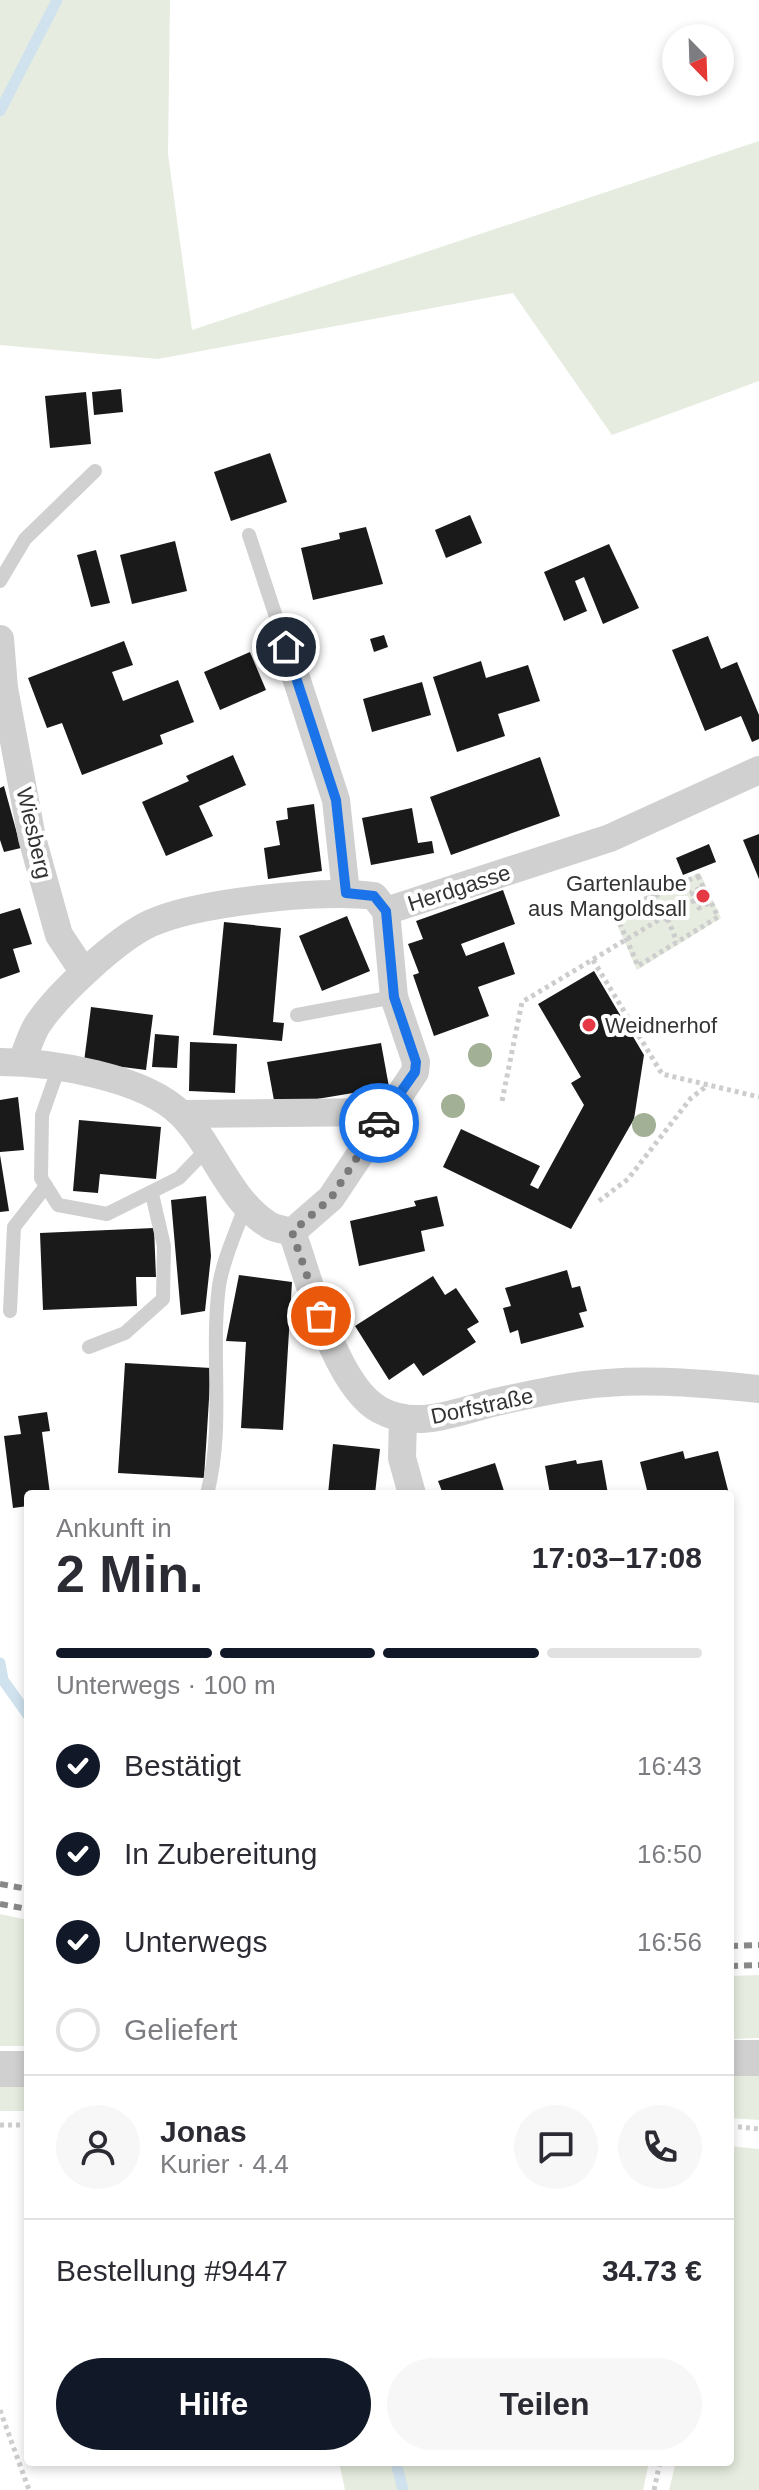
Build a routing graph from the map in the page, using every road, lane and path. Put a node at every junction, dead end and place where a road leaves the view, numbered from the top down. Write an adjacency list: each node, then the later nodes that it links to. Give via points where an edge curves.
1 (95, 471): 3 (lane, via 25,539)
2 (249, 535): 5 (lane)
3 (0, 581)
4 (0, 639): 15 (street, Wiesberg, via 32,838 59,935)
5 (286, 647): 7 (street, via 336,800)
6 (759, 770): 10 (street, Herdgasse, via 610,838)
7 (346, 893): 10 (street, Herdgasse, via 374,896); 15 (street, Herdgasse, via 274,898 149,924)
8 (656, 894): 9 (path, via 698,876 703,887 692,892); 11 (path); 12 (path, via 615,912)
9 (696, 899): 11 (path); 13 (path, via 699,908 711,902 718,917)
10 (386, 911): 16 (street)
11 (666, 916): 12 (path); 13 (path)
12 (626, 939): 13 (path, via 638,966); 14 (path)
13 (677, 942)
14 (593, 960): 20 (path, via 662,1074); 22 (path, via 522,1002)
15 (83, 971): 18 (street, Herdgasse)
16 (394, 997): 17 (lane); 23 (street, via 416,1062 415,1072)
17 (297, 1015)
18 (11, 1062): 19 (street)
19 (59, 1067): 24 (street, via 129,1084); 26 (lane, via 42,1115 41,1178)
20 (709, 1084): 21 (path); 28 (path, via 691,1098 628,1179)
21 (759, 1097)
22 (502, 1101)
23 (387, 1112): 24 (street); 30 (street, via 331,1198)
24 (182, 1114): 25 (street)
25 (207, 1149): 27 (lane, via 179,1178); 29 (street)
26 (46, 1186): 27 (lane, via 58,1205 107,1214); 31 (lane, via 14,1227)
27 (152, 1194): 32 (lane, via 164,1246 163,1299 125,1333)
28 (599, 1201)
29 (246, 1203): 30 (street, via 269,1226); 35 (lane, via 219,1282 217,1456)
30 (292, 1232): 34 (street, Dorfstraße, via 330,1343 359,1390 379,1410)
31 (10, 1311)
32 (89, 1347)
33 (759, 1389): 34 (street, Dorfstraße, via 691,1382 604,1383 430,1419)
34 (403, 1418): 36 (street, via 402,1458)
35 (208, 1490)
36 (411, 1490)
37 (734, 2058): 38 (street)
38 (759, 2058)
39 (0, 2069): 40 (street)
40 (24, 2069)
41 (0, 2125): 42 (path)
42 (24, 2125)
43 (734, 2126): 44 (path)
44 (759, 2129)
45 (0, 2410): 47 (path)
46 (659, 2466): 48 (path)
47 (29, 2490)
48 (654, 2490)

